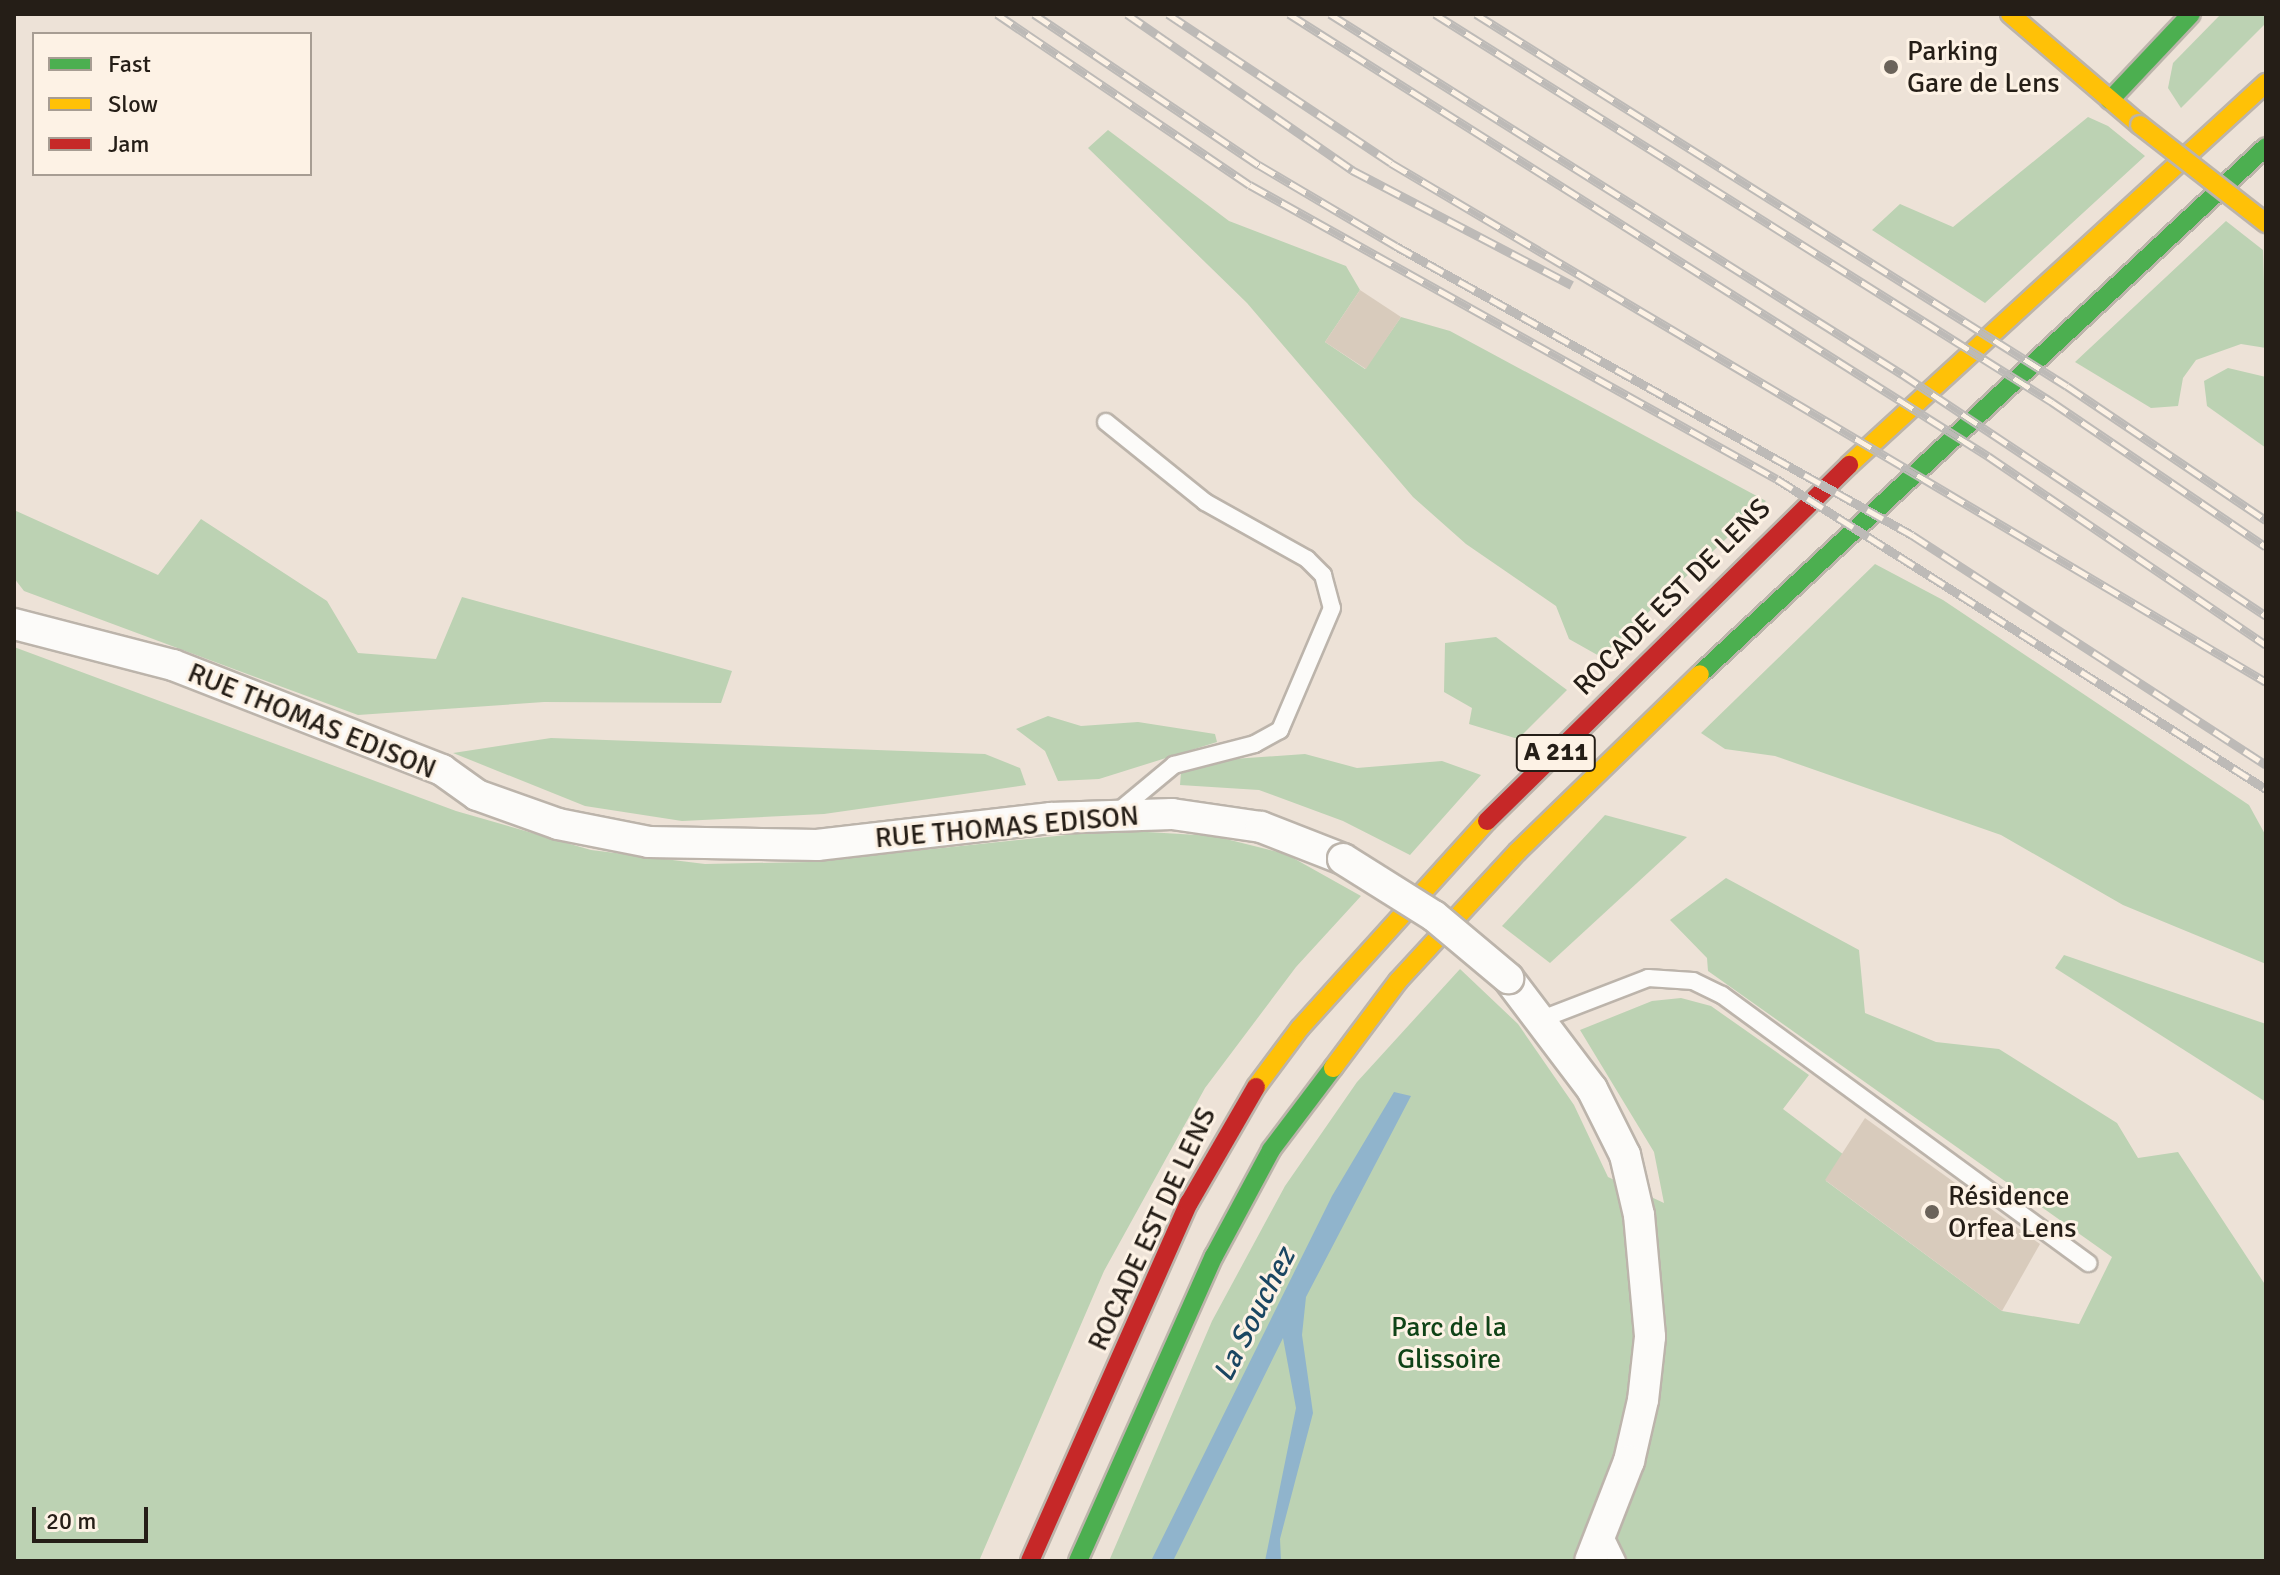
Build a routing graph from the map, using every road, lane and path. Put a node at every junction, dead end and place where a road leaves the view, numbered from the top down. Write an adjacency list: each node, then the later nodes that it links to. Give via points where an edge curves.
1 (2010, 14): 4 (main road)
2 (2191, 14): 4 (main road)
3 (2266, 83): 13 (main road, ROCADE EST DE LENS / A 211, via 1764,543 1487,821 1300,1028 1232,1120 1189,1203)
4 (2110, 100): 6 (main road, bridge)
5 (2266, 147): 14 (main road, A 211, via 1779,598 1517,852 1398,981 1271,1150 1214,1256)
6 (2266, 223)
7 (1106, 422): 9 (lane, via 1205,502 1307,559 1323,575 1332,608 1280,730 1255,744 1174,765)
8 (14, 624): 9 (street, RUE THOMAS EDISON, via 173,665 442,770 477,795 558,824 692,846 817,845)
9 (1115, 814): 10 (street, RUE THOMAS EDISON, bridge, via 1211,818 1261,827 1343,859 1434,916 1508,978)
10 (1542, 1019): 11 (lane, via 1648,978 1693,981 1722,995); 12 (street, RUE THOMAS EDISON, via 1592,1089 1625,1155 1639,1215 1650,1337 1643,1400)
11 (2088, 1263)
12 (1610, 1548): 15 (street, RUE THOMAS EDISON)
13 (1030, 1561)
14 (1078, 1561)
15 (1590, 1561)

